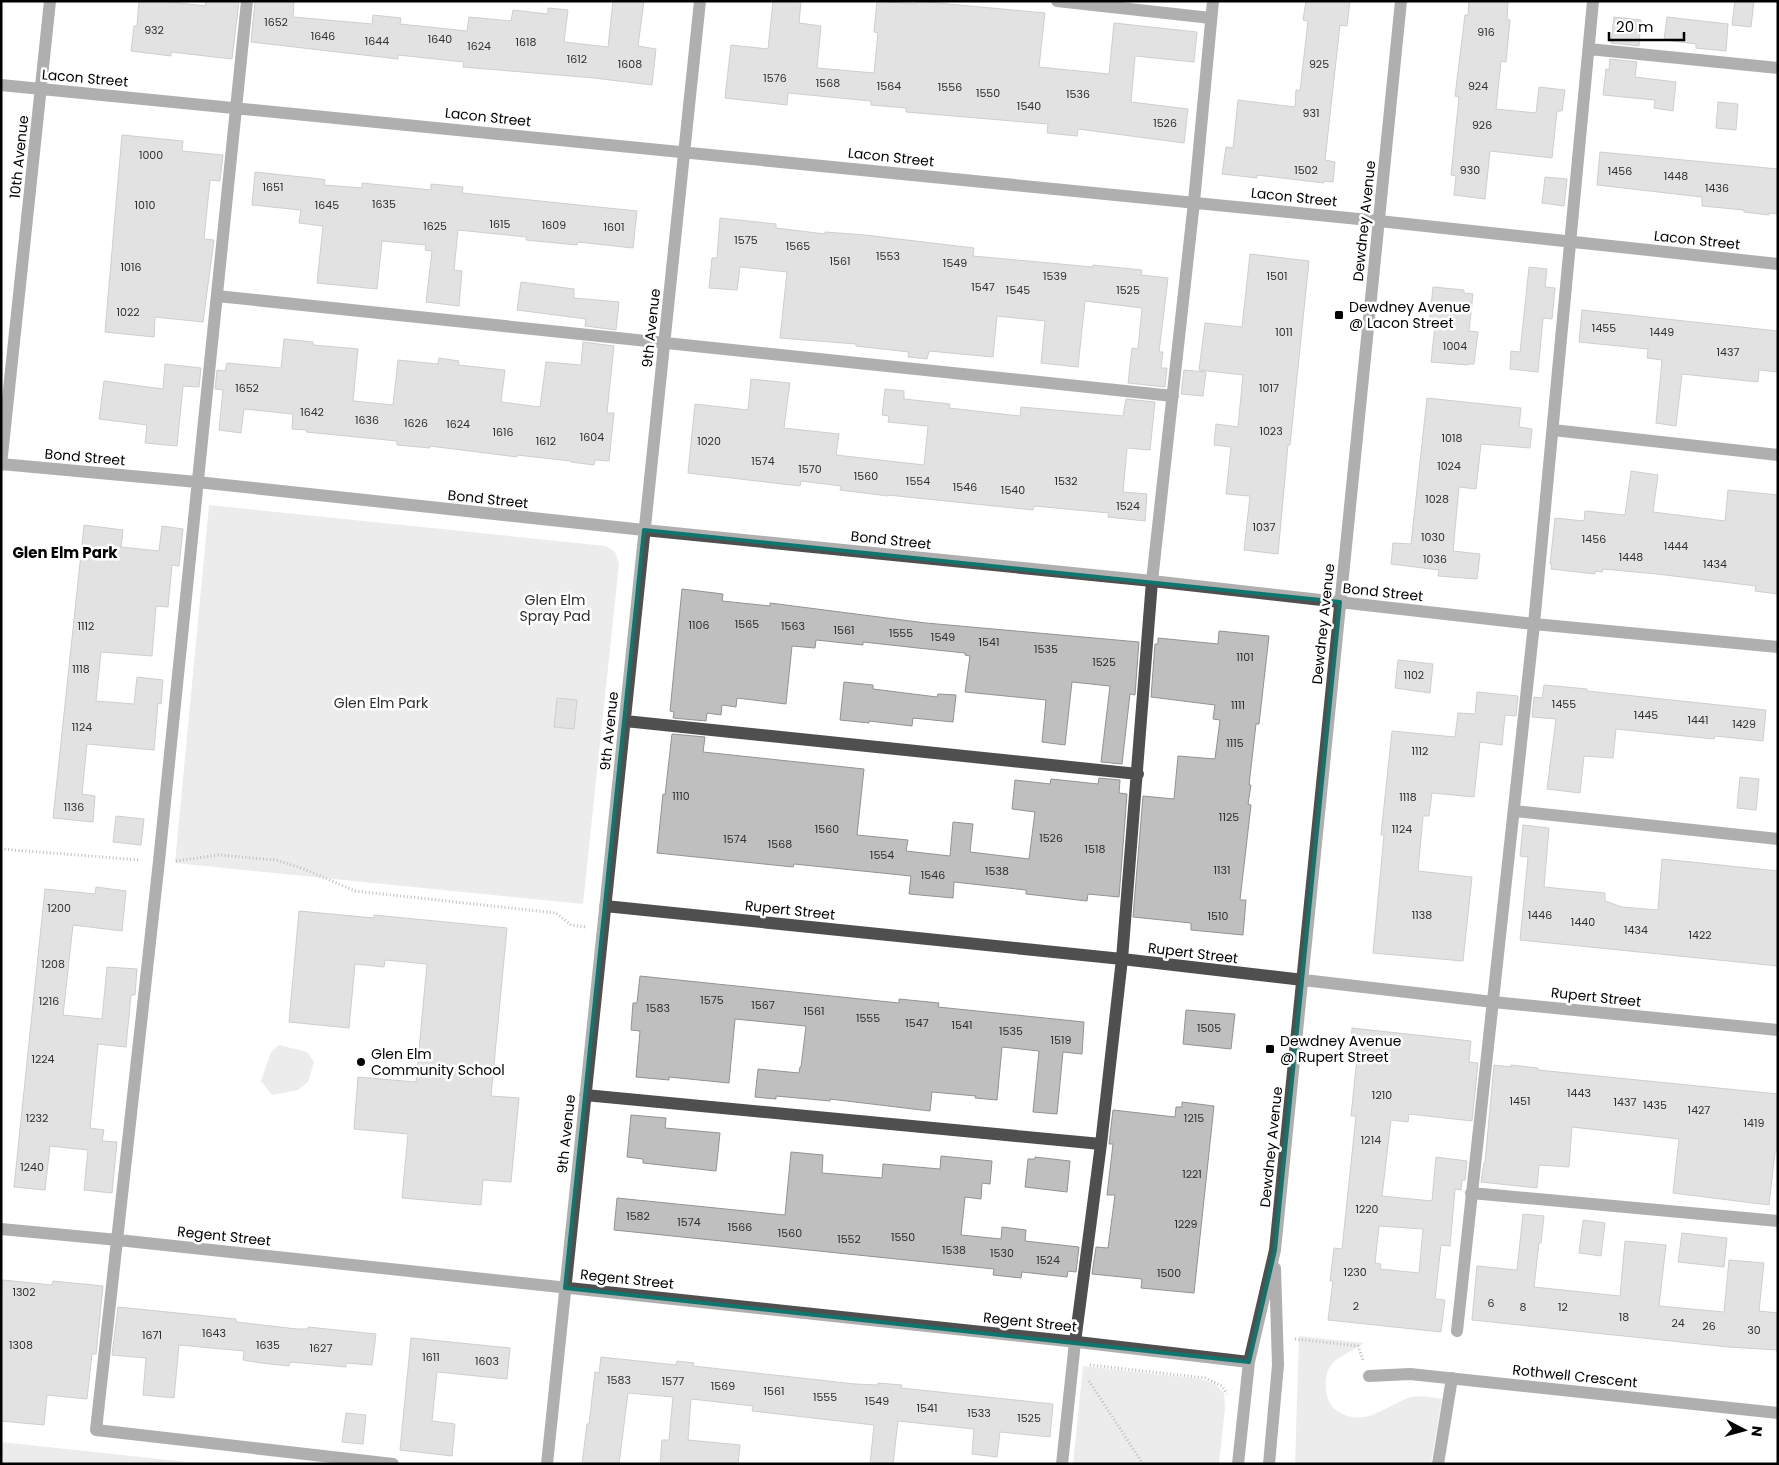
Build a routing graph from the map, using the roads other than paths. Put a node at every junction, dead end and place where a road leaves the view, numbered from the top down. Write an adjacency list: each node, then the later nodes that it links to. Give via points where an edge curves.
1 (50, 1): 12 (street, 10th Avenue)
2 (247, 1): 13 (street)
3 (700, 1): 14 (street, 9th Avenue)
4 (1057, 1): 8 (street)
5 (1213, 1): 8 (street)
6 (1401, 1): 16 (street, Dewdney Avenue)
7 (1593, 1): 9 (street)
8 (1211, 18): 15 (street)
9 (1589, 49): 10 (street); 17 (street)
10 (1778, 68)
11 (1, 85): 12 (street, Lacon Street)
12 (41, 89): 13 (street, Lacon Street); 24 (street, 10th Avenue)
13 (236, 107): 14 (street, Lacon Street); 19 (street)
14 (684, 152): 15 (street, Lacon Street); 20 (street, 9th Avenue)
15 (1194, 202): 16 (street, Lacon Street); 21 (street)
16 (1379, 220): 17 (street, Lacon Street); 28 (street, Dewdney Avenue)
17 (1571, 242): 18 (street, Lacon Street); 22 (street)
18 (1778, 264)
19 (217, 296): 20 (street); 25 (street)
20 (665, 343): 21 (street); 26 (street, 9th Avenue)
21 (1173, 396): 27 (street)
22 (1553, 430): 23 (street); 29 (street)
23 (1778, 455)
24 (1, 464): 25 (street, Bond Street)
25 (197, 482): 26 (street, Bond Street); 45 (street)
26 (644, 530): 27 (street, Bond Street); 31 (street, 9th Avenue)
27 (1152, 581): 28 (street, Bond Street); 32 (street)
28 (1340, 602): 29 (street, Bond Street); 37 (street, Dewdney Avenue)
29 (1534, 624): 30 (street, Bond Street); 33 (street)
30 (1778, 647)
31 (625, 721): 32 (street); 35 (street, 9th Avenue)
32 (1138, 774): 36 (street)
33 (1515, 811): 34 (street); 38 (street)
34 (1778, 839)
35 (605, 906): 36 (street, Rupert Street); 40 (street, 9th Avenue)
36 (1122, 959): 37 (street, Rupert Street); 41 (street)
37 (1303, 981): 38 (street, Rupert Street); 46 (street, Dewdney Avenue)
38 (1493, 1002): 39 (street, Rupert Street); 42 (street)
39 (1778, 1030)
40 (586, 1095): 41 (street); 47 (street, 9th Avenue)
41 (1101, 1144): 49 (street)
42 (1472, 1193): 43 (street); 48 (street)
43 (1778, 1221)
44 (1, 1229): 45 (street, Regent Street)
45 (118, 1240): 47 (street, Regent Street); 54 (street, via 96,1430)
46 (1275, 1250): 50 (street, Dewdney Avenue); 58 (street, Dewdney Avenue, via 1278,1365)
47 (565, 1288): 49 (street, Regent Street); 55 (street, 9th Avenue)
48 (1456, 1332)
49 (1075, 1342): 50 (street, Regent Street); 56 (street)
50 (1249, 1362): 57 (street, Dewdney Avenue)
51 (1369, 1376): 52 (street, Rothwell Crescent, via 1410,1374)
52 (1452, 1378): 53 (street, Rothwell Crescent); 59 (street)
53 (1778, 1413)
54 (393, 1464)
55 (547, 1464)
56 (1062, 1464)
57 (1238, 1464)
58 (1268, 1464)
59 (1438, 1464)

